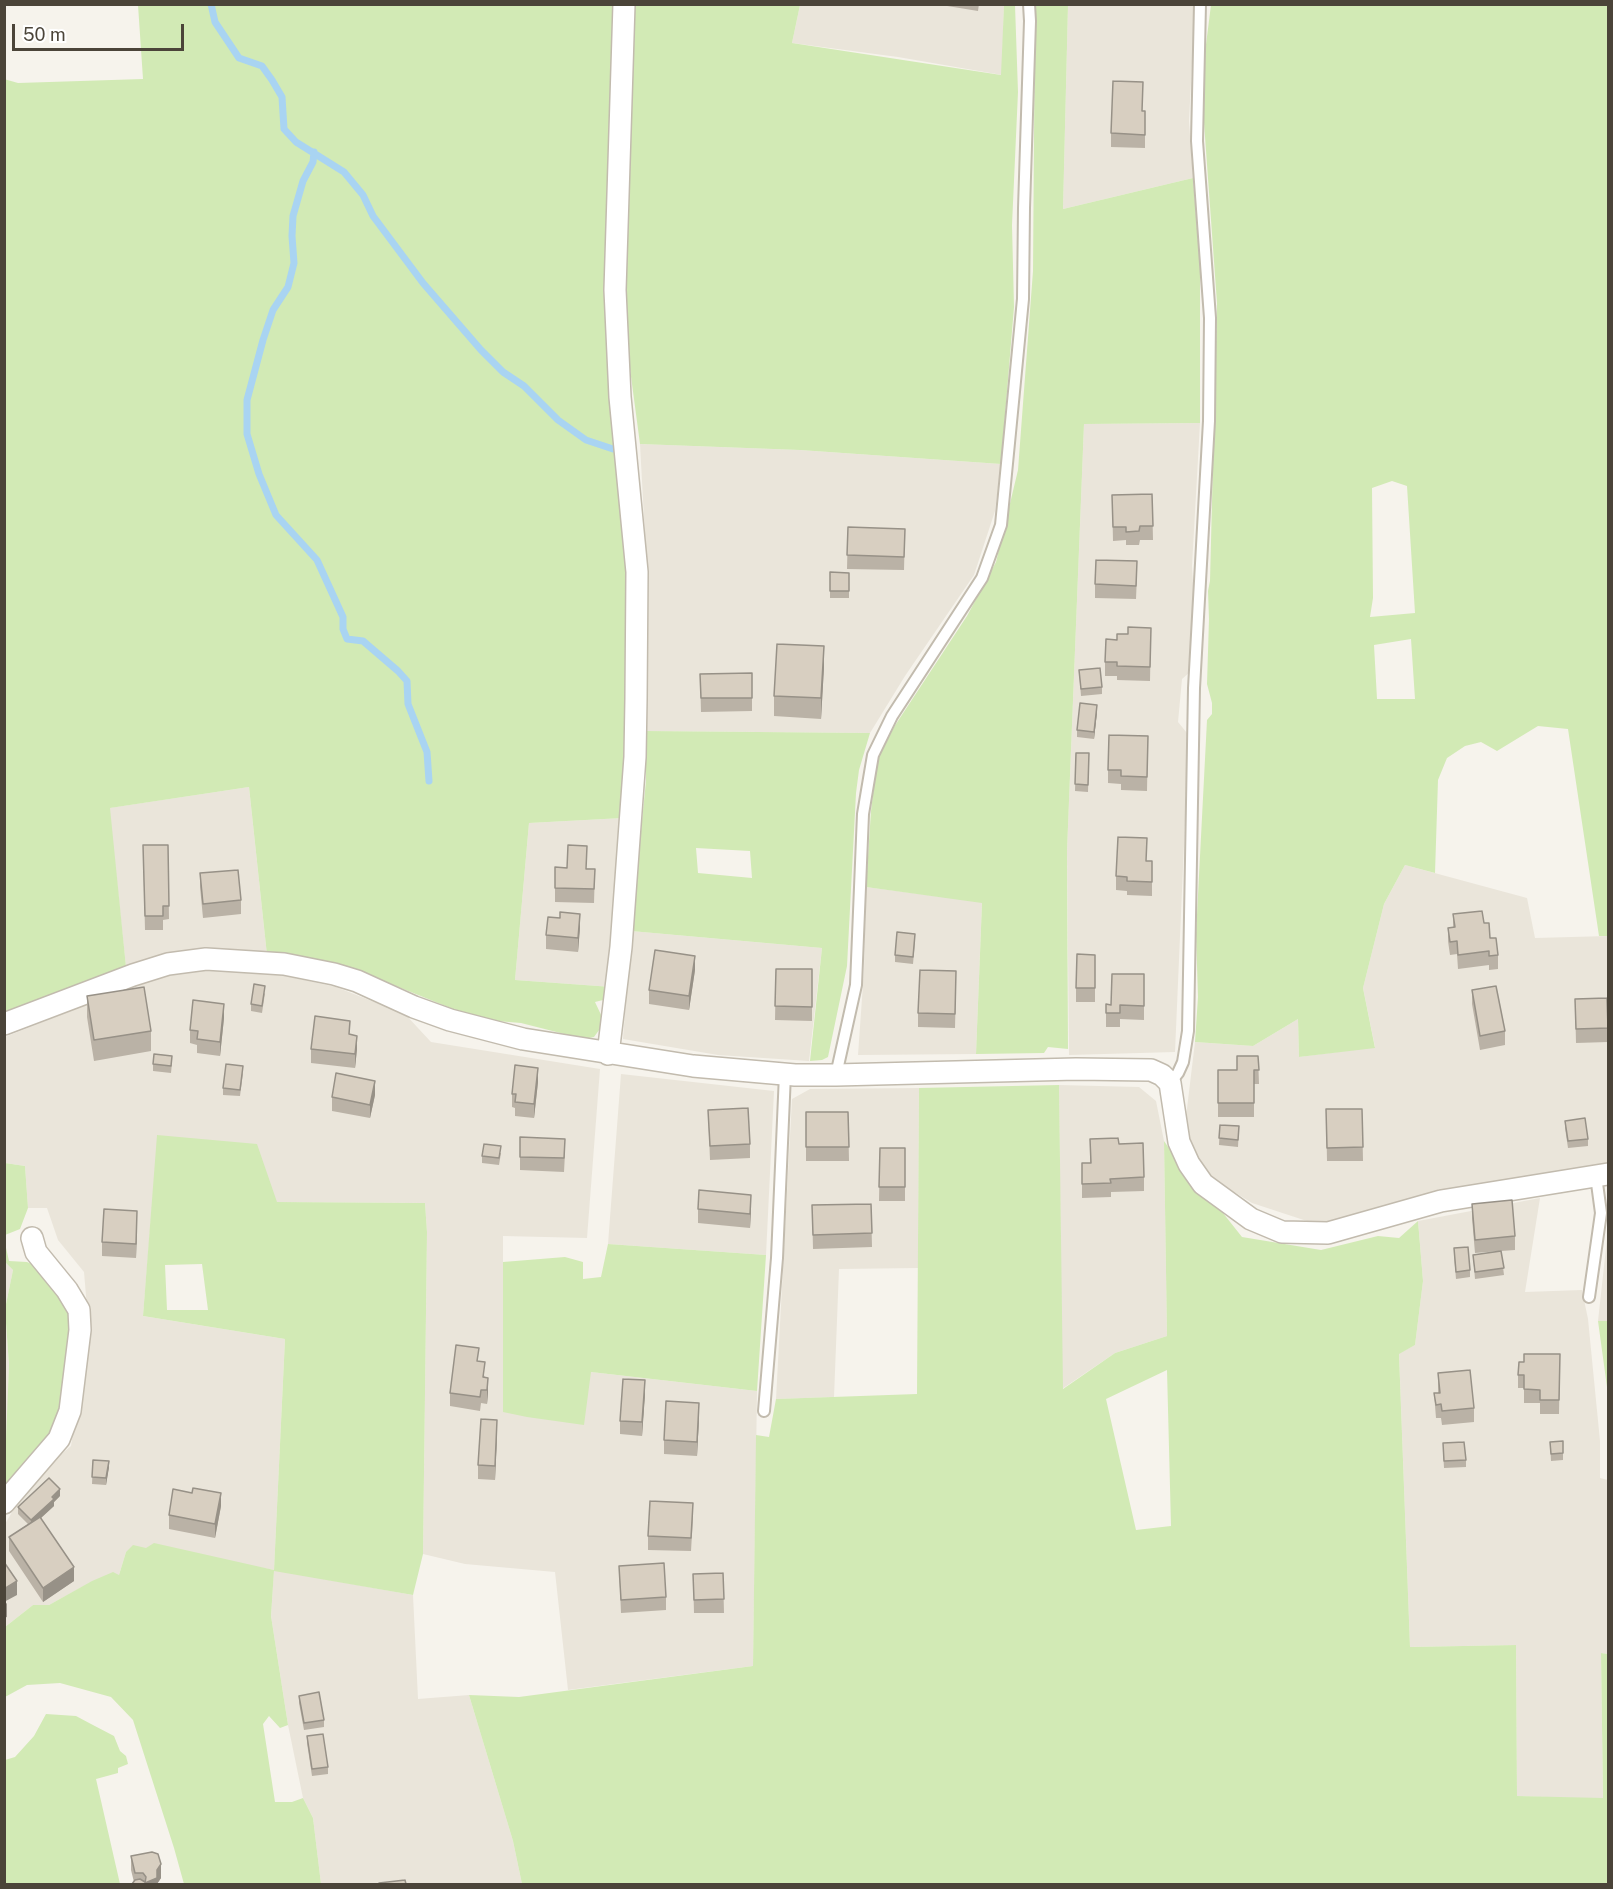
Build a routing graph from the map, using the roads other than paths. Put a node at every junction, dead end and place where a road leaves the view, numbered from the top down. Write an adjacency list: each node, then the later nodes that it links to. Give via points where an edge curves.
1 (624, 4): 5 (street, via 615,290 620,397 637,572 636,699 621,947)
2 (1029, 4): 7 (lane, via 1023,298 1001,525 982,578 892,716 873,755 863,814 856,986)
3 (1200, 4): 8 (lane, via 1197,141 1210,318 1209,421 1193,697 1188,1031 1184,1062)
4 (4, 1024): 5 (street, via 133,975 168,964 206,959 284,964 334,974 450,1020 524,1039)
5 (608, 1054): 6 (street)
6 (784, 1074): 7 (street); 12 (lane, via 777,1258)
7 (836, 1075): 8 (street, via 1151,1070)
8 (1170, 1083): 9 (street, via 1179,1142 1203,1184 1251,1219 1282,1232 1328,1233 1441,1200)
9 (1602, 1175): 11 (lane, via 1601,1214)
10 (32, 1238): 13 (street, via 36,1252 79,1310 81,1330 70,1411 59,1439)
11 (1589, 1297)
12 (764, 1410)
13 (4, 1503)

